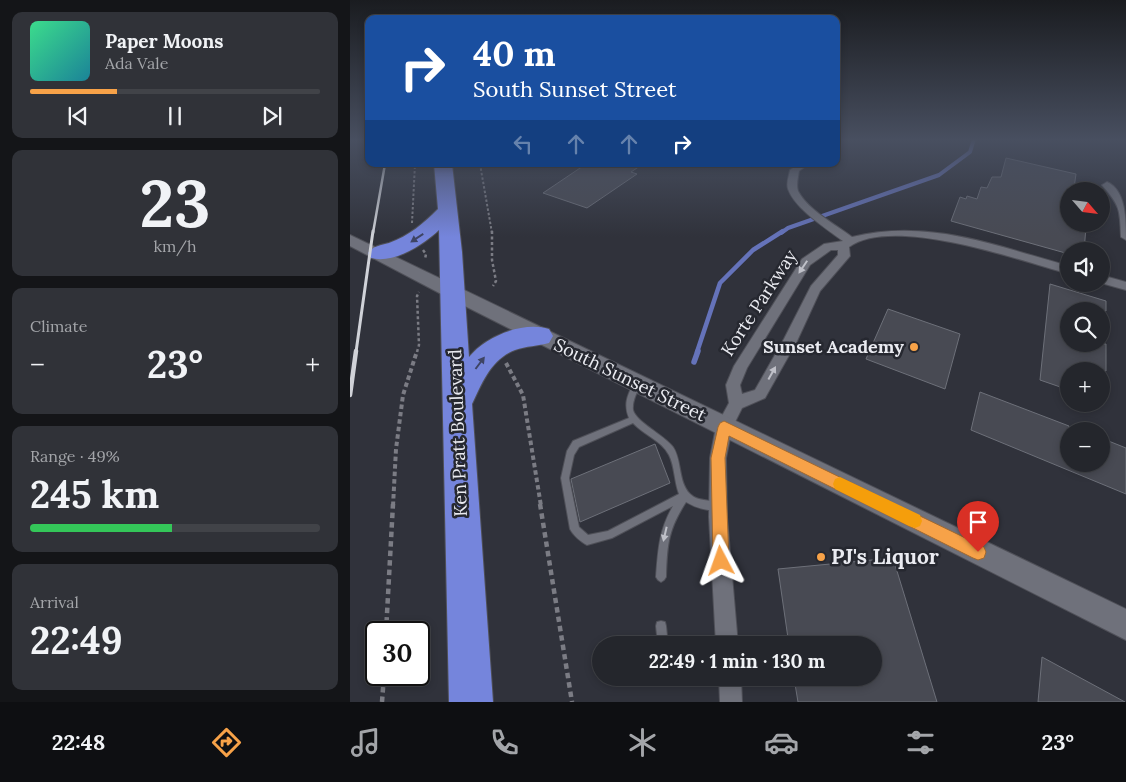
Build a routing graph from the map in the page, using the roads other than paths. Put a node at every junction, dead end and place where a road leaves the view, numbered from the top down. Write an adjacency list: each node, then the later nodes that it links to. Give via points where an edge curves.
1 (443, 172): 4 (highway, Ken Pratt Boulevard)
2 (794, 172): 7 (street, via 794,192)
3 (1110, 188): 5 (street, via 1125,204)
4 (448, 210): 8 (highway, one-way to 8, via 416,240); 12 (highway, Ken Pratt Boulevard)
5 (1126, 238)
6 (353, 241): 8 (street, South Sunset Street)
7 (847, 244): 9 (street, Korte Parkway, via 874,235 930,234); 15 (street, one-way to 7, via 760,394 816,289 844,256); 15 (street, Korte Parkway, one-way to 15, via 828,246 806,262 741,366 733,386)
8 (379, 253): 12 (street, South Sunset Street)
9 (1060, 268)
10 (1110, 282): 11 (street)
11 (1126, 286)
12 (453, 293): 13 (street, South Sunset Street); 16 (highway, Ken Pratt Boulevard)
13 (540, 336): 14 (street, South Sunset Street); 16 (highway, one-way to 13, via 483,358 499,345 515,338)
14 (637, 384): 17 (lane, via 630,396); 18 (street, South Sunset Street)
15 (737, 403): 18 (street)
16 (457, 406): 27 (highway, Ken Pratt Boulevard)
17 (632, 420): 19 (lane, via 665,443 675,461 678,480); 19 (lane, via 576,444 570,454 565,478 575,529 587,540 609,535)
18 (724, 427): 20 (street, via 718,458); 22 (street, South Sunset Street)
19 (686, 496): 20 (lane, via 694,503); 21 (lane, one-way to 21, via 669,520 664,534)
20 (718, 506): 25 (street)
21 (661, 577)
22 (1126, 625)
23 (661, 626): 24 (lane)
24 (662, 636)
25 (726, 636)
26 (730, 686): 28 (street)
27 (471, 702)
28 (731, 702)

